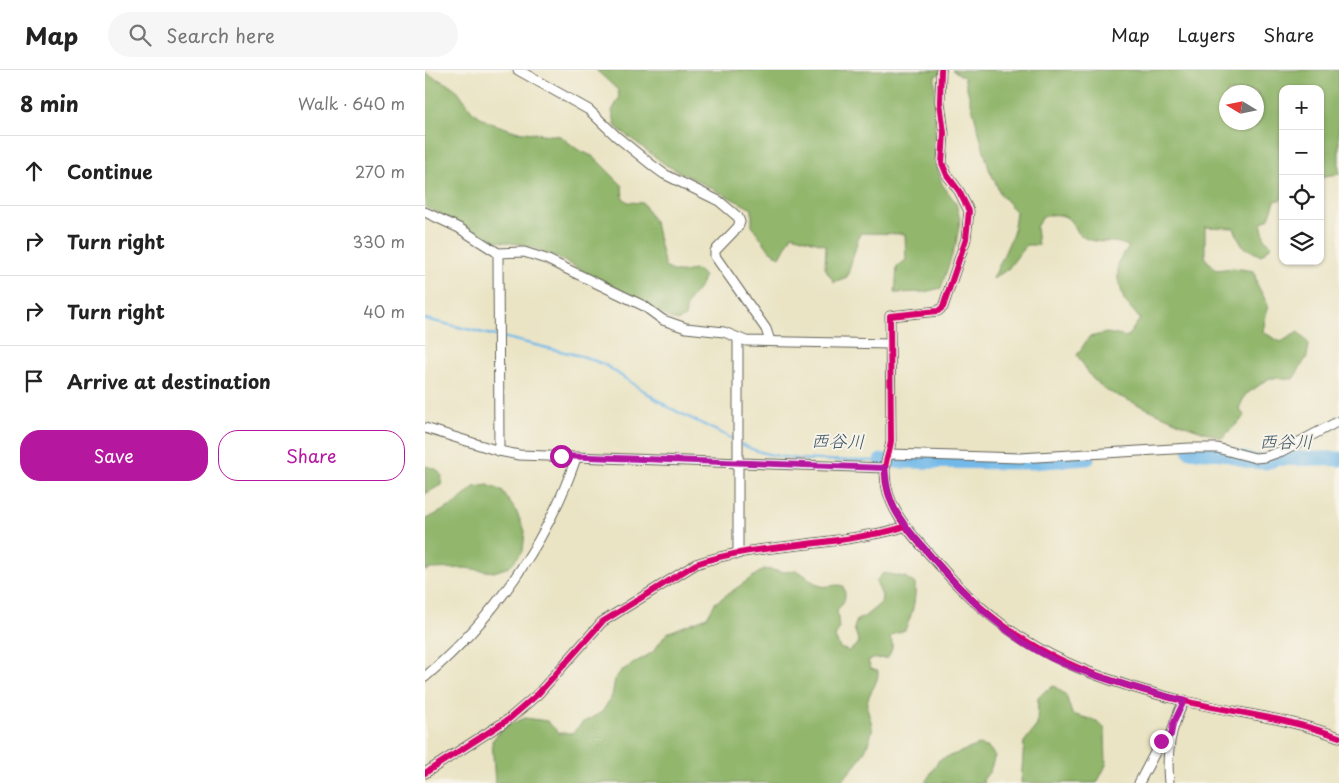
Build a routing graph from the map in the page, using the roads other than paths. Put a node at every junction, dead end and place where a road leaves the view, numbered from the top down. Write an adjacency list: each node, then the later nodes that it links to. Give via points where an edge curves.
1 (518, 70): 6 (street, via 576,101 664,174 719,201 738,217 738,227 715,251 715,256 766,329)
2 (941, 70): 7 (street, via 942,163 969,211 966,239 943,307 938,311 889,316)
3 (425, 212): 4 (street, via 459,228)
4 (498, 253): 5 (street, via 524,252 546,259 644,306 663,320 686,328 724,332); 10 (street)
5 (738, 339): 6 (street); 13 (street)
6 (770, 341): 7 (street)
7 (890, 344): 11 (street)
8 (1339, 421): 11 (street, via 1283,451 1255,458 1217,448 1020,458)
9 (425, 428): 10 (street)
10 (499, 451): 12 (street)
11 (890, 454): 14 (street)
12 (575, 458): 13 (street); 17 (street, via 552,514 521,570 459,647)
13 (737, 463): 14 (street); 16 (street)
14 (885, 468): 15 (street, via 889,499)
15 (905, 526): 16 (street, via 844,540); 18 (street, via 973,602 1003,627 1044,653 1100,677)
16 (738, 554): 21 (street, via 696,564 602,622 539,694 509,719)
17 (425, 677)
18 (1184, 701): 19 (street); 20 (street, via 1272,717)
19 (1171, 735): 22 (street, via 1161,741); 23 (street, via 1167,764)
20 (1339, 737)
21 (425, 774)
22 (1139, 783)
23 (1169, 783)

